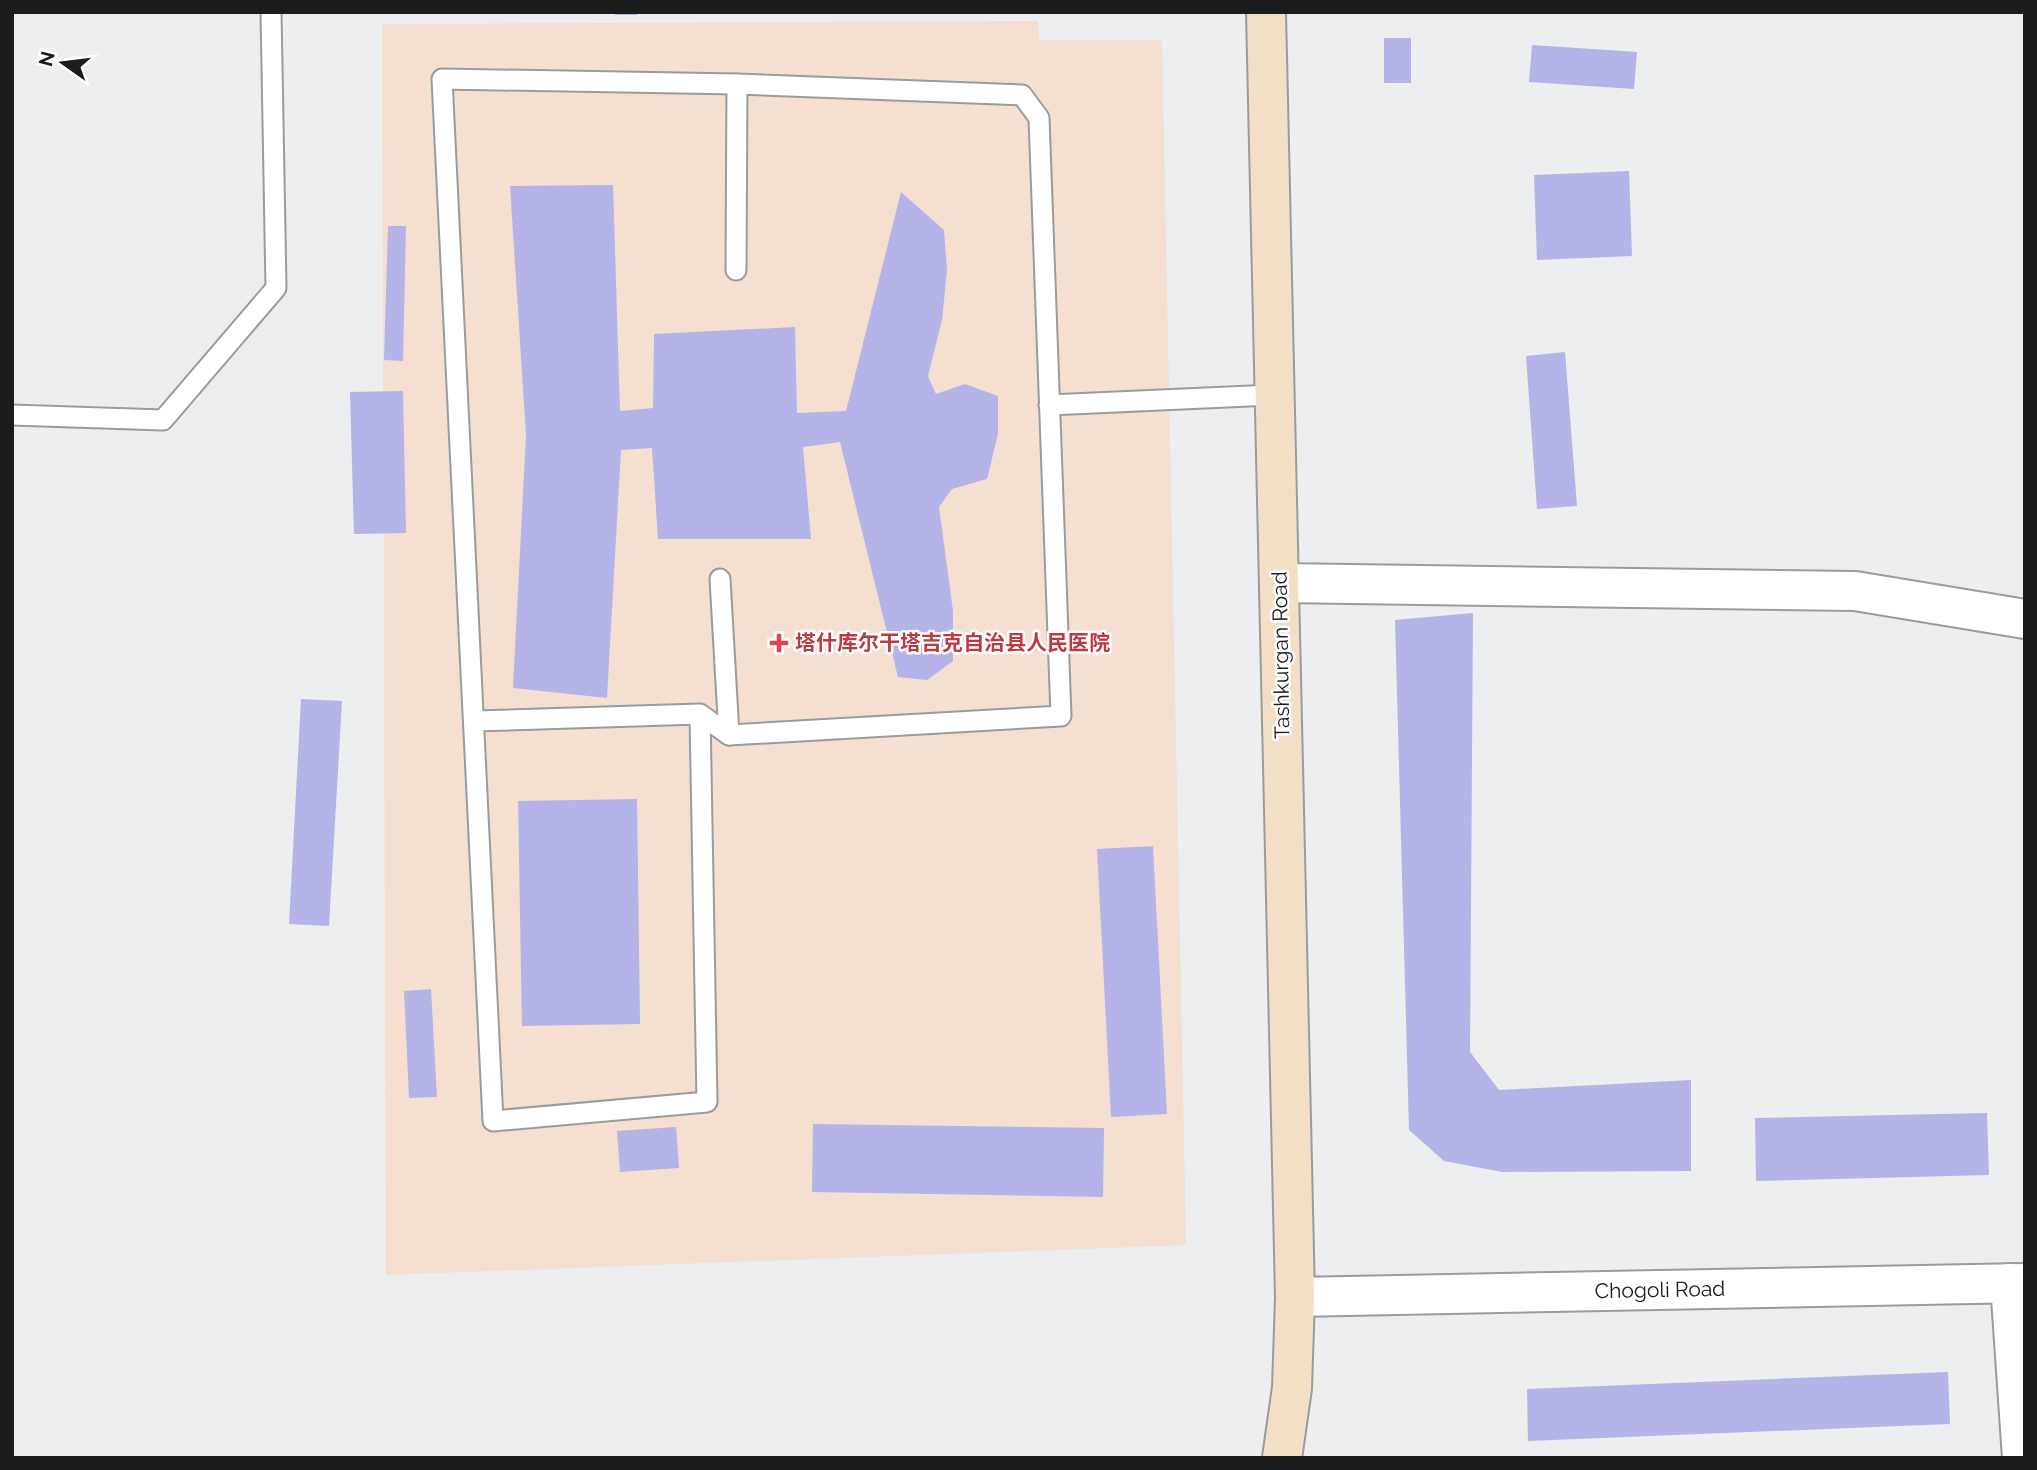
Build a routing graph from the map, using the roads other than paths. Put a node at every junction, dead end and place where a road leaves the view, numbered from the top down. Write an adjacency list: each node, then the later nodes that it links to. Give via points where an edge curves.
1 (271, 12): 7 (lane, via 276,288 163,420)
2 (1266, 12): 5 (main road, Tashkurgan Road)
3 (737, 84): 4 (lane); 6 (lane, via 1022,95 1038,118); 12 (lane, via 442,79)
4 (736, 270)
5 (1273, 395): 6 (lane); 9 (main road, Tashkurgan Road)
6 (1049, 405): 13 (lane, via 1061,716)
7 (12, 415)
8 (720, 579): 13 (lane)
9 (1280, 583): 10 (street, via 1855,591); 15 (main road, Tashkurgan Road)
10 (2025, 619)
11 (700, 714): 12 (lane); 12 (lane, via 707,1102 493,1121); 13 (lane)
12 (475, 722)
13 (729, 735)
14 (2017, 1283): 15 (street, Chogoli Road); 17 (street)
15 (1295, 1297): 16 (main road, Tashkurgan Road, via 1292,1388)
16 (1282, 1458)
17 (2022, 1458)

